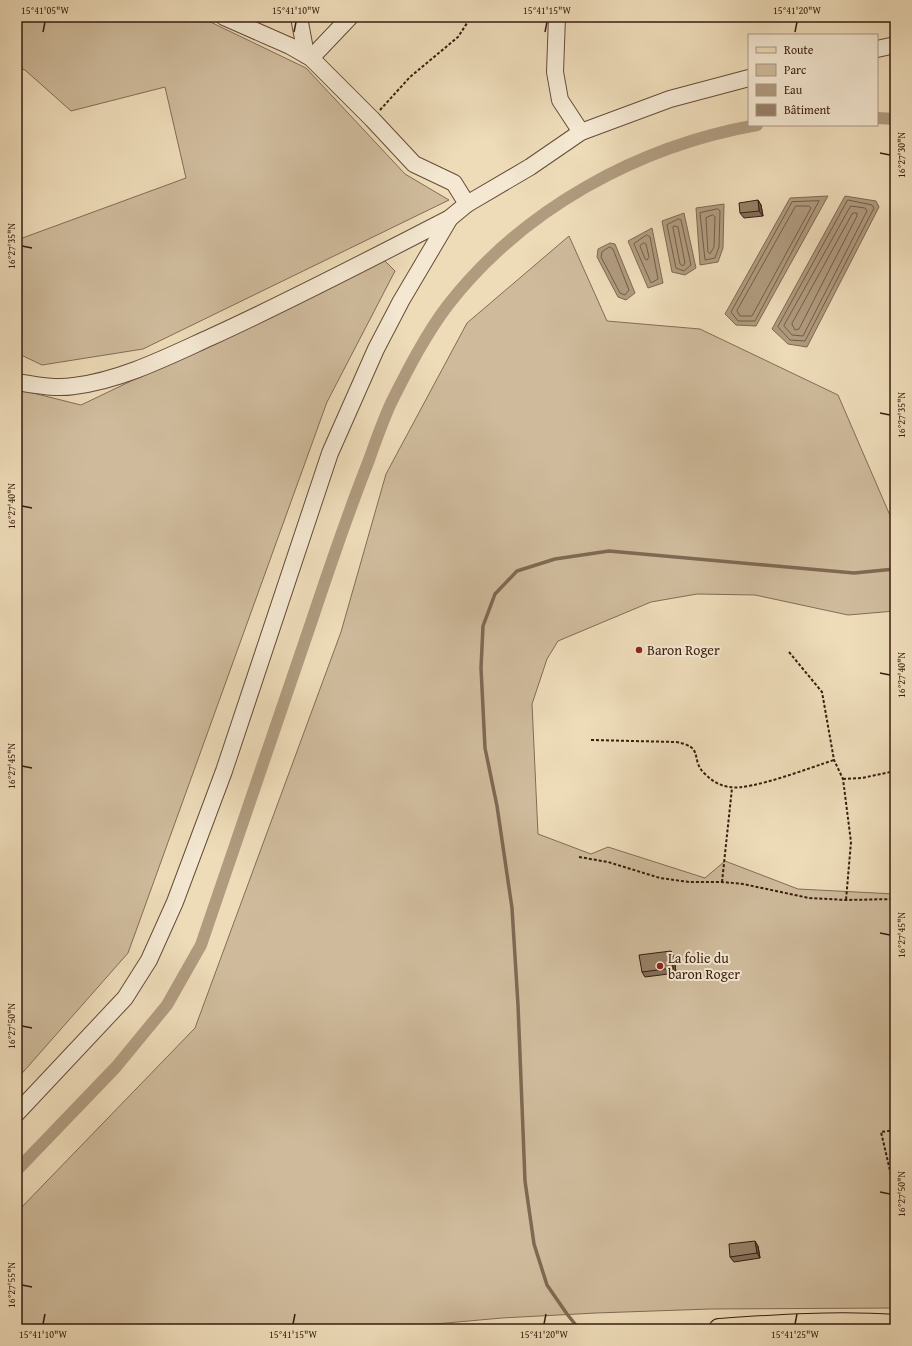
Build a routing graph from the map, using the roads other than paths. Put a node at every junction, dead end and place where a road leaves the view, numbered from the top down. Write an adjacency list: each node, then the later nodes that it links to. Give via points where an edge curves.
1 (224, 17): 7 (street)
2 (299, 17): 7 (street)
3 (350, 17): 7 (street)
4 (557, 17): 9 (street, via 555,72 560,100)
5 (895, 45): 6 (street)
6 (878, 49)
7 (308, 56): 10 (street, via 414,164 454,183)
8 (748, 78): 9 (street, via 670,99)
9 (581, 132): 10 (street, via 530,167)
10 (467, 204): 11 (street)
11 (450, 218): 12 (street, via 274,308 115,377 73,386); 13 (street, via 376,349 330,454 224,771 176,902 149,960 125,998)
12 (17, 382)
13 (17, 1113)
14 (895, 1325): 15 (main road, via 855,1322 796,1323)
15 (719, 1329)

